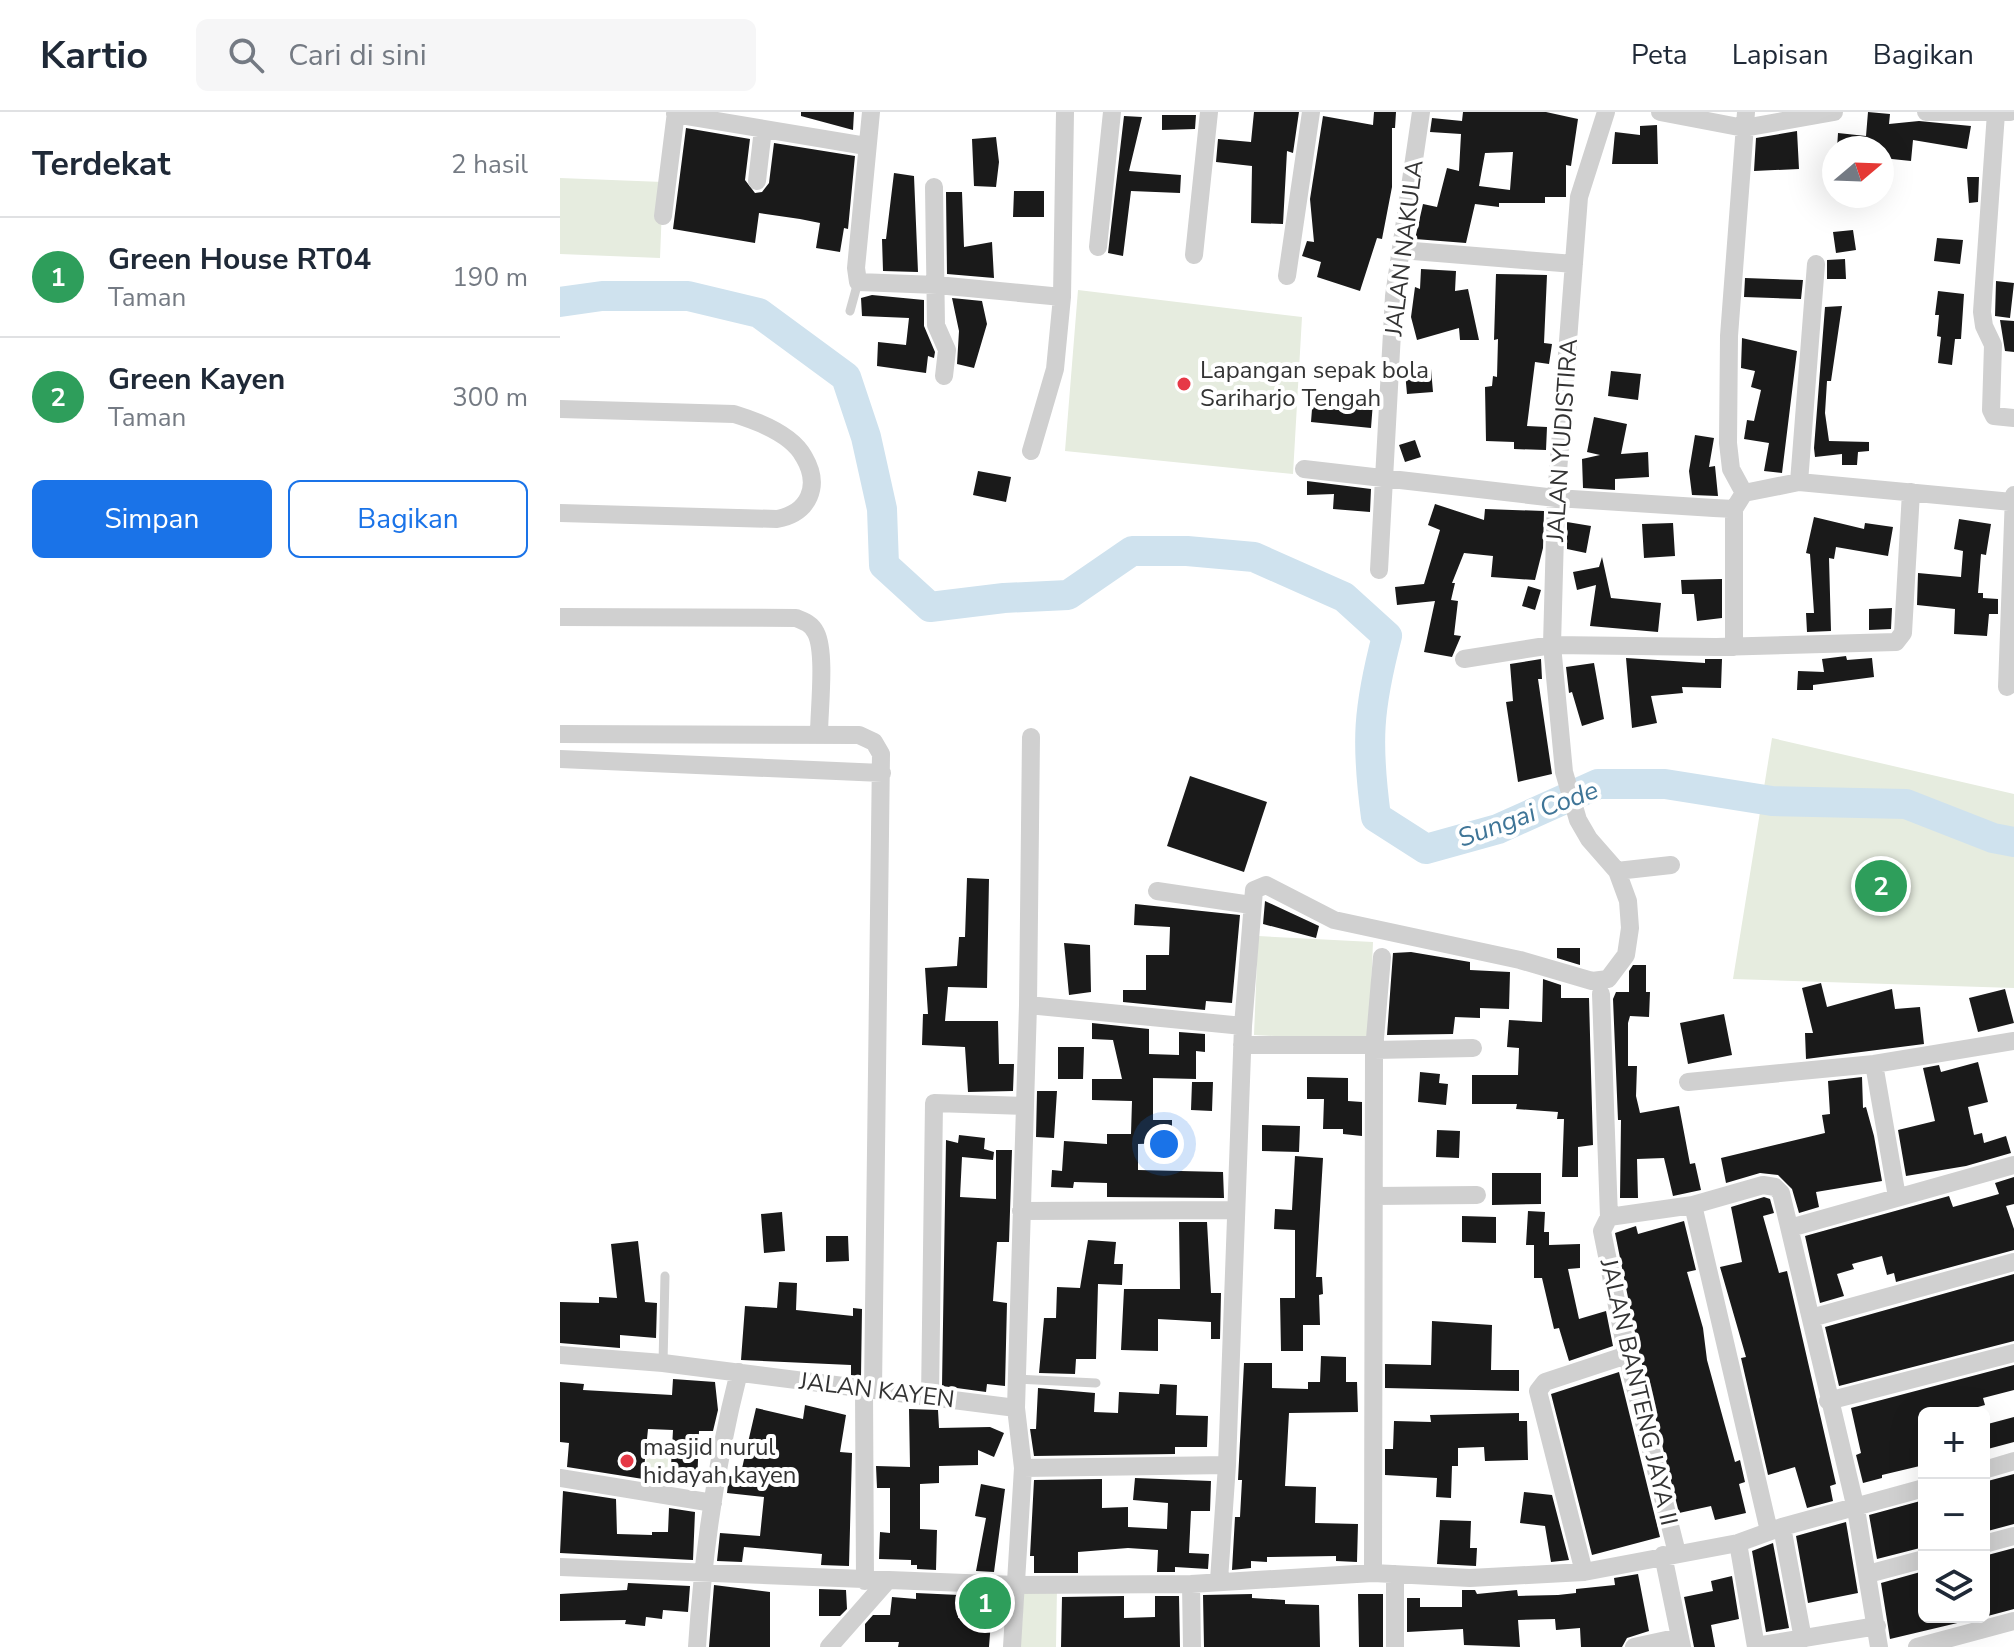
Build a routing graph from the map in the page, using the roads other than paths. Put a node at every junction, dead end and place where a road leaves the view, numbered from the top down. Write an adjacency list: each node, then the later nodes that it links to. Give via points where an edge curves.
1 (871, 112): 15 (street)
2 (1065, 112): 27 (street)
3 (1112, 112): 19 (street)
4 (1209, 112): 21 (street)
5 (1311, 112): 24 (street)
6 (1421, 112): 20 (street, JALAN NAKULA)
7 (1606, 112): 22 (street, JALAN YUDISTIRA, via 1579,197)
8 (1660, 112): 13 (street)
9 (1834, 112): 13 (street)
10 (1926, 112): 12 (street)
11 (676, 113): 14 (street); 18 (street)
12 (2003, 113): 31 (street, via 1982,312 1993,345 1991,410 1994,416)
13 (1745, 120): 39 (street, via 1729,336 1728,429)
14 (763, 129): 15 (street); 16 (street)
15 (866, 146): 25 (street)
16 (757, 181)
17 (934, 187): 26 (street)
18 (663, 216)
19 (1098, 247)
20 (1401, 250): 22 (street); 34 (street, JALAN NAKULA, via 1394,296)
21 (1194, 255)
22 (1574, 264): 37 (street, JALAN YUDISTIRA)
23 (1816, 264): 35 (street)
24 (1287, 276)
25 (858, 282): 26 (street); 28 (lane)
26 (937, 285): 27 (street); 29 (street, via 936,325 947,350)
27 (1062, 297): 32 (street, via 1051,390)
28 (850, 311)
29 (944, 376)
30 (560, 409): 40 (street, via 734,414 758,421 804,456 812,485 806,506 795,516 777,519)
31 (2014, 418)
32 (1031, 451)
33 (1304, 469): 34 (street)
34 (1386, 481): 37 (street); 41 (street, JALAN NAKULA)
35 (1799, 482): 36 (street); 39 (street)
36 (1911, 492): 38 (street); 44 (street, via 1901,639)
37 (1556, 498): 39 (street); 43 (street, JALAN YUDISTIRA)
38 (2013, 499): 46 (street)
39 (1739, 501): 44 (street)
40 (560, 513)
41 (1379, 570)
42 (560, 617): 50 (street, via 796,618 816,632 819,646)
43 (1552, 645): 44 (street); 45 (street); 57 (street, JALAN YUDISTIRA, via 1564,772 1578,820)
44 (1734, 647)
45 (1464, 659)
46 (2007, 687)
47 (560, 734): 48 (street)
48 (659, 734): 49 (street); 53 (street)
49 (688, 734): 50 (street); 54 (street)
50 (819, 735): 55 (street, via 859,735 874,742)
51 (1031, 737): 62 (street)
52 (560, 759): 53 (street)
53 (658, 763): 54 (street)
54 (688, 765): 55 (street)
55 (882, 773): 90 (street)
56 (1671, 865): 57 (street)
57 (1617, 871): 59 (street, via 1628,901 1629,941 1621,963 1601,982 1334,920 1266,885 1254,890)
58 (1157, 891): 59 (street)
59 (1251, 905): 63 (street)
60 (1382, 957): 66 (street)
61 (1601, 994): 78 (street, JALAN BANTENG JAYA II)
62 (1028, 1005): 63 (street); 70 (street)
63 (1243, 1026): 65 (street)
64 (2014, 1041): 68 (street)
65 (1242, 1045): 66 (street); 76 (street)
66 (1375, 1047): 67 (street); 73 (street)
67 (1473, 1048)
68 (1874, 1064): 69 (street); 74 (street)
69 (1688, 1082)
70 (1023, 1106): 77 (street); 91 (street, via 934,1103)
71 (2014, 1165): 74 (street)
72 (1477, 1195): 73 (street)
73 (1375, 1196): 111 (street)
74 (1897, 1197): 79 (street)
75 (1693, 1205): 78 (street); 79 (street, via 1763,1185 1775,1187); 102 (street)
76 (1236, 1210): 77 (street); 95 (street)
77 (1021, 1211): 88 (street)
78 (1609, 1217): 85 (street, JALAN BANTENG JAYA II, via 1602,1231)
79 (1790, 1228): 82 (street)
80 (2014, 1262): 82 (street)
81 (665, 1276): 86 (lane)
82 (1811, 1318): 92 (street)
83 (2014, 1353): 92 (street)
84 (560, 1355): 86 (street, JALAN KAYEN)
85 (1627, 1355): 106 (street, JALAN BANTENG JAYA II); 110 (street, via 1545,1382 1538,1391)
86 (663, 1363): 87 (street, JALAN KAYEN)
87 (739, 1372): 90 (street, JALAN KAYEN); 100 (street)
88 (1016, 1379): 89 (lane); 93 (street)
89 (1096, 1383)
90 (868, 1390): 91 (street, JALAN KAYEN); 116 (street)
91 (930, 1398): 93 (street, JALAN KAYEN)
92 (1828, 1401): 101 (street)
93 (1016, 1408): 96 (street)
94 (2014, 1461): 97 (street)
95 (1227, 1465): 96 (street); 115 (street)
96 (1023, 1468): 118 (street)
97 (1990, 1468)
98 (560, 1478): 100 (street)
99 (1918, 1490): 101 (street)
100 (713, 1503): 109 (street)
101 (1856, 1509): 102 (street); 113 (street)
102 (1775, 1529): 105 (street); 121 (street)
103 (2014, 1536): 104 (street)
104 (1990, 1542)
105 (1738, 1543): 106 (street); 129 (street)
106 (1670, 1554): 110 (street); 122 (street, JALAN BANTENG JAYA II)
107 (1918, 1561): 113 (street)
108 (560, 1567): 109 (street)
109 (702, 1570): 116 (street); 123 (street)
110 (1584, 1572): 112 (street, via 1470,1578)
111 (1373, 1573): 112 (street); 115 (street)
112 (1395, 1574): 127 (street)
113 (1868, 1574): 120 (street)
114 (888, 1580): 116 (street); 118 (street); 124 (street)
115 (1219, 1580): 117 (street)
116 (865, 1581)
117 (1191, 1584): 118 (street); 126 (street)
118 (1016, 1585): 125 (street)
119 (2014, 1621): 131 (street)
120 (1877, 1626): 121 (street); 130 (street)
121 (1803, 1639): 129 (street)
122 (1681, 1642): 128 (street)
123 (697, 1647)
124 (829, 1647)
125 (1012, 1647)
126 (1192, 1647)
127 (1395, 1647)
128 (1634, 1647)
129 (1756, 1647)
130 (1879, 1647)
131 (1917, 1647)

